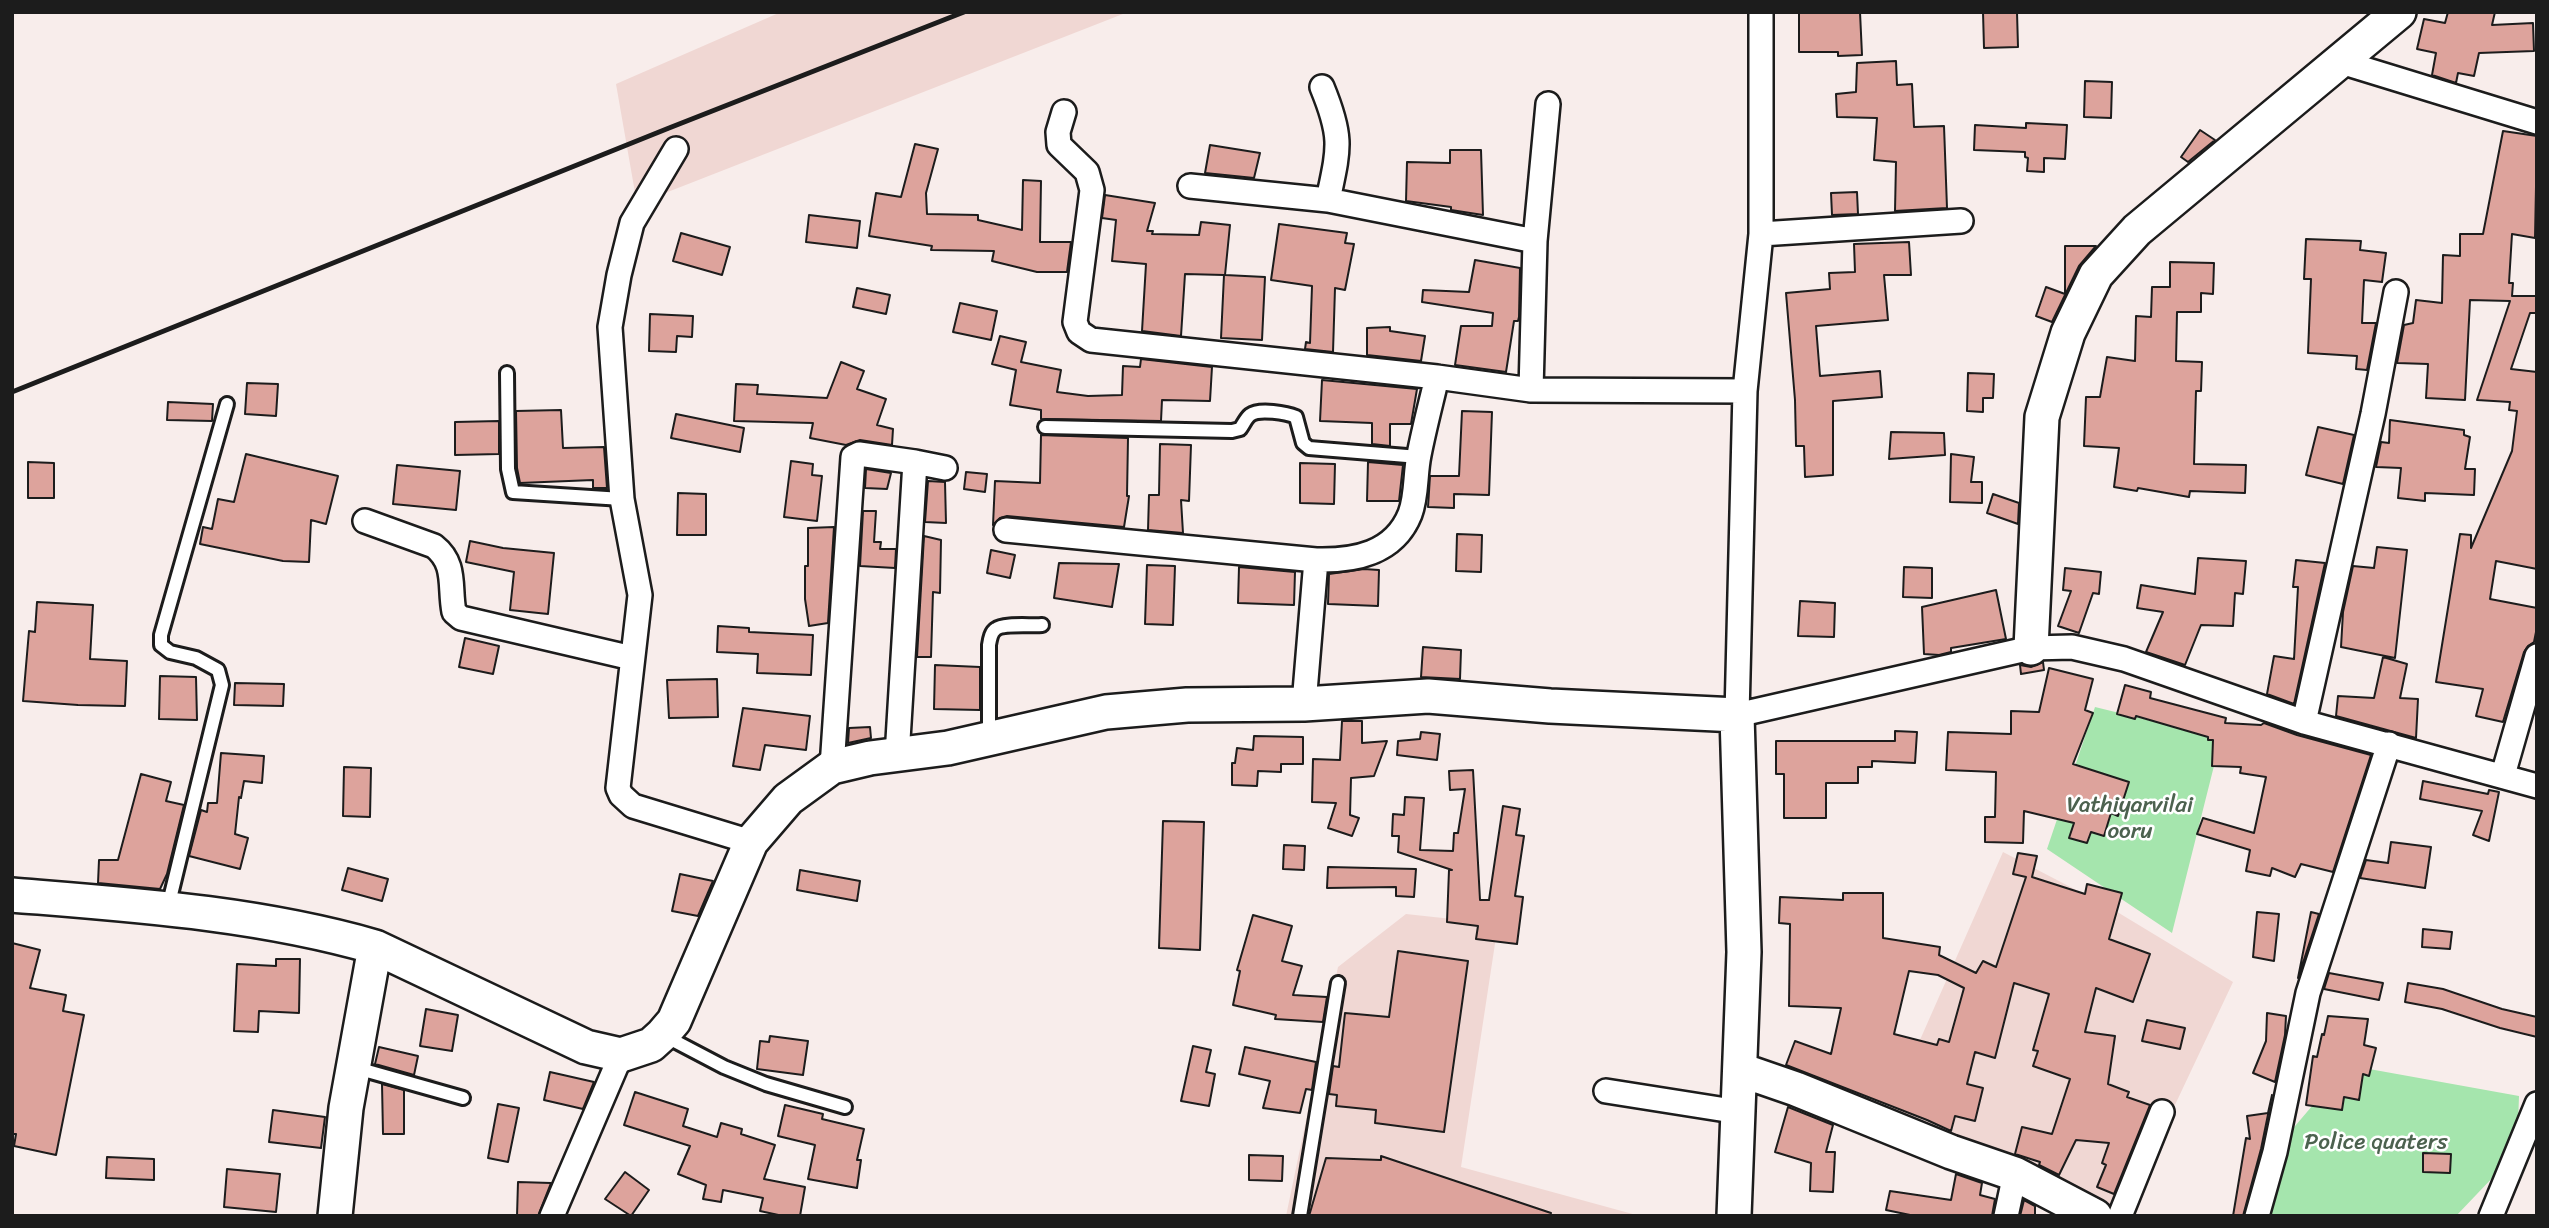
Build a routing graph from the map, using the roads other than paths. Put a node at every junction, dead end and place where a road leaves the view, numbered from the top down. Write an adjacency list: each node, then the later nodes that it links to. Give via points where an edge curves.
1 (1760, 12): 12 (street)
2 (2399, 12): 3 (street)
3 (2339, 61): 7 (street); 29 (street, via 2137,230 2096,275 2068,333 2042,417)
4 (1322, 87): 10 (street, via 1337,132)
5 (1548, 104): 13 (street)
6 (1064, 112): 16 (street, via 1059,145 1087,172 1092,190 1075,322 1084,336)
7 (2537, 122)
8 (676, 149): 24 (street, via 632,223 610,327)
9 (1191, 187): 10 (street)
10 (1328, 200): 13 (street)
11 (1961, 221): 12 (street)
12 (1762, 234): 18 (street)
13 (1535, 241): 17 (street)
14 (2396, 292): 34 (street)
15 (507, 373): 24 (lane, via 508,468 513,492)
16 (1437, 377): 17 (street); 21 (street)
17 (1531, 390): 18 (street)
18 (1745, 391): 33 (street)
19 (227, 404): 43 (lane, via 160,635 161,645 170,652 196,658 218,670 222,685)
20 (1045, 427): 21 (lane, via 1232,431 1240,429 1255,412 1264,412 1296,418 1303,443 1309,448)
21 (1419, 457): 27 (street, via 1410,514 1394,540 1359,558)
22 (915, 461): 23 (street); 37 (street); 38 (street, via 853,457)
23 (945, 468)
24 (622, 499): 31 (street, via 640,595)
25 (365, 521): 31 (street, via 443,553 449,563 454,612 461,618)
26 (1006, 530): 27 (street)
27 (1316, 560): 32 (street)
28 (1042, 625): 35 (lane, via 1003,626 991,635)
29 (2031, 648): 33 (street); 34 (street, via 2072,647 2124,659)
30 (2537, 656): 39 (street)
31 (632, 658): 41 (street, via 618,781 621,795 633,806)
32 (1304, 704): 33 (street, via 1428,696); 35 (street, via 1187,705 1106,712)
33 (1737, 715): 49 (street, via 1744,952)
34 (2304, 722): 36 (street)
35 (989, 739): 37 (street)
36 (2389, 744): 39 (street); 64 (street, via 2308,993)
37 (897, 756): 38 (street)
38 (832, 767): 41 (street, via 788,799)
39 (2503, 775): 40 (street)
40 (2537, 786)
41 (751, 842): 46 (street, via 674,1021)
42 (12, 895): 43 (street)
43 (168, 907): 44 (street, via 302,929)
44 (375, 947): 47 (street, via 586,1046); 48 (street)
45 (1338, 983): 59 (lane)
46 (662, 1035): 47 (street, via 652,1045); 53 (lane, via 766,1084)
47 (621, 1055): 58 (street)
48 (353, 1067): 51 (lane); 57 (street)
49 (1741, 1070): 54 (street); 56 (street)
50 (1606, 1091): 54 (street)
51 (463, 1098)
52 (2537, 1104): 65 (street)
53 (845, 1107)
54 (1739, 1112): 60 (street)
55 (2162, 1112): 63 (street)
56 (2015, 1174): 61 (street); 62 (street)
57 (335, 1216)
58 (552, 1216)
59 (1300, 1216)
60 (1734, 1216)
61 (2006, 1216)
62 (2095, 1216)
63 (2120, 1216)
64 (2258, 1216)
65 (2491, 1216)

